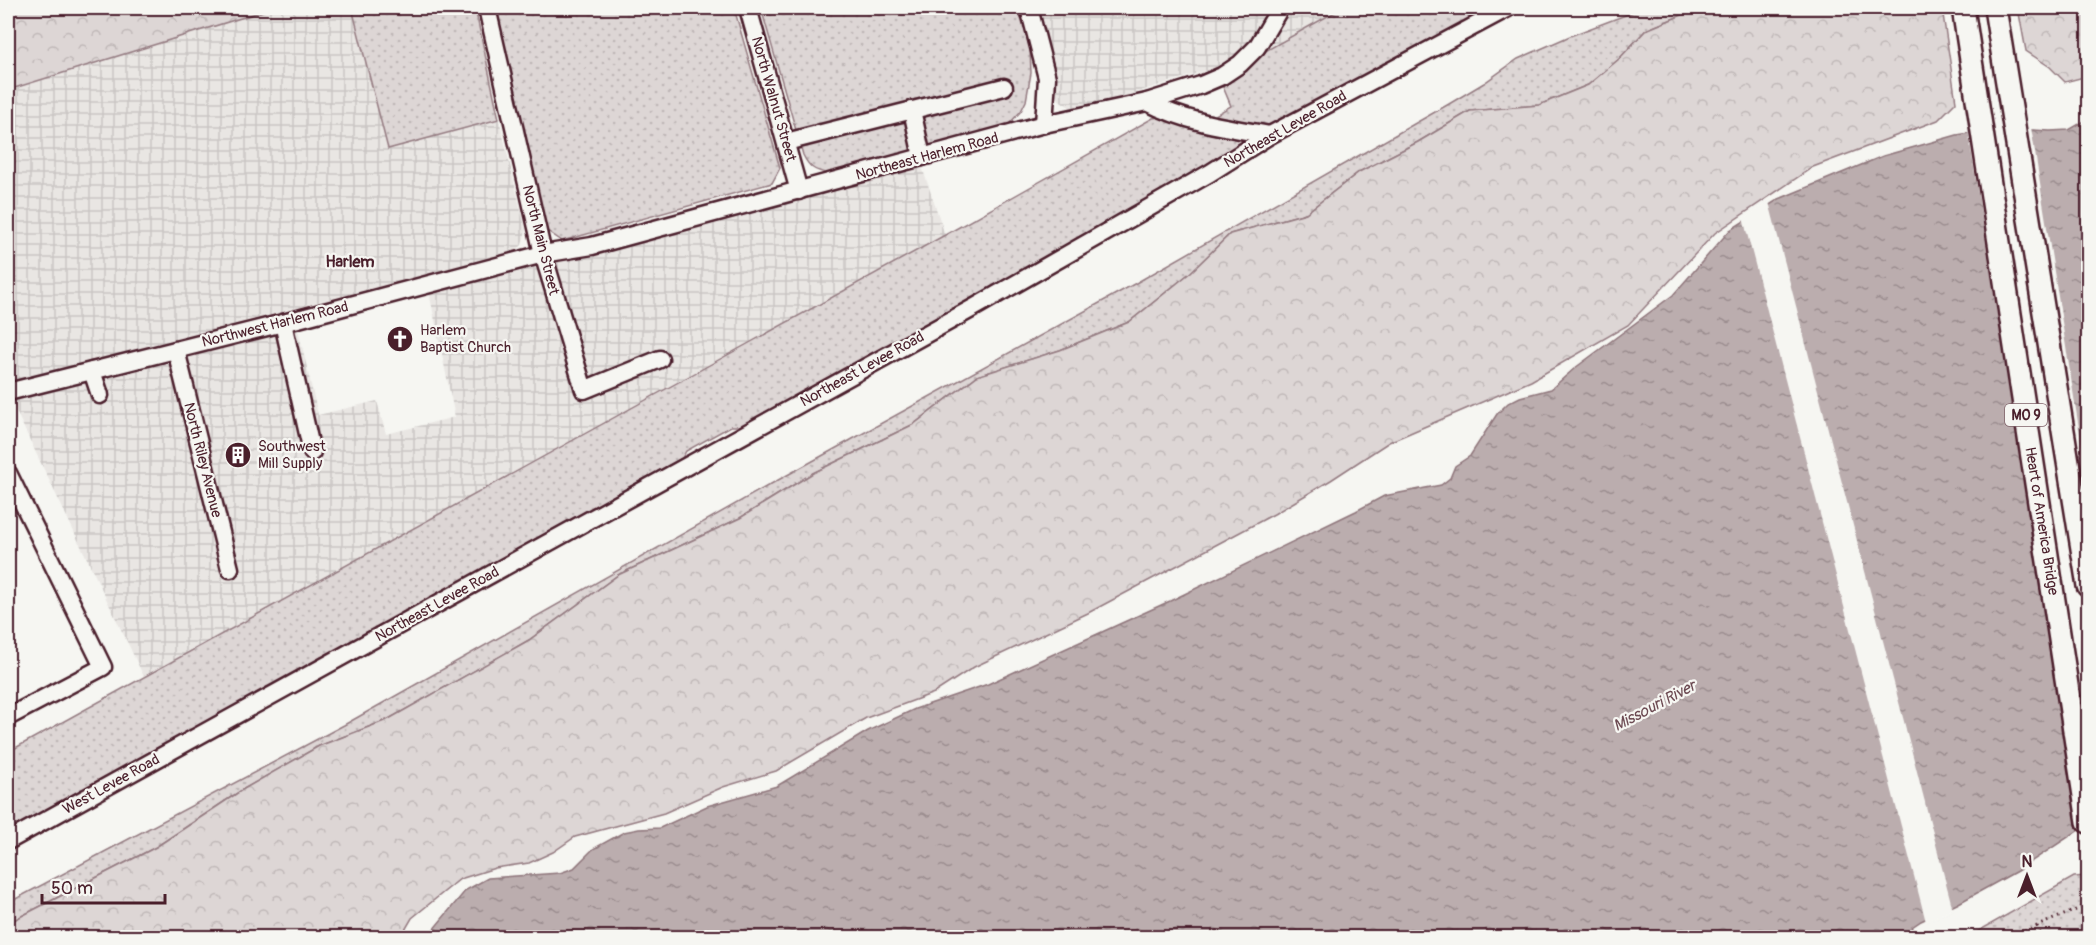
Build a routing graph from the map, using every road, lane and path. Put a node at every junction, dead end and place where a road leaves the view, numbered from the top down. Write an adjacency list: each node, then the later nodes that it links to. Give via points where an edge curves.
1 (487, 8): 16 (street, North Main Street)
2 (748, 8): 13 (street, North Walnut Street)
3 (1029, 8): 11 (street, via 1047,78)
4 (1280, 8): 9 (street, Northeast Harlem Road, via 1257,48 1240,64 1201,85)
5 (1509, 8): 12 (street, Northeast Levee Road)
6 (1963, 8): 29 (main road, Heart of America Bridge / MO 9)
7 (1995, 8): 26 (main road, MO 9)
8 (1004, 87): 10 (street)
9 (1147, 102): 11 (street, Northeast Harlem Road); 12 (street, via 1171,114)
10 (912, 110): 13 (street); 14 (street)
11 (1044, 124): 14 (street, Northeast Harlem Road)
12 (1270, 135): 28 (street, Northeast Levee Road, via 975,307)
13 (786, 142): 15 (street, North Walnut Street)
14 (922, 157): 15 (street, Northeast Harlem Road)
15 (799, 191): 16 (street, Northeast Harlem Road, via 592,246)
16 (543, 254): 17 (street, Northwest Harlem Road); 19 (street, North Main Street, via 584,390)
17 (283, 323): 18 (street, Northwest Harlem Road); 23 (street)
18 (176, 350): 20 (street, Northwest Harlem Road); 25 (street, North Riley Avenue)
19 (660, 359)
20 (92, 371): 21 (street, Northwest Harlem Road); 22 (street)
21 (8, 392)
22 (100, 395)
23 (312, 452)
24 (8, 472): 27 (street, via 104,667)
25 (230, 569)
26 (2088, 586)
27 (8, 717)
28 (214, 727): 30 (street, West Levee Road)
29 (2088, 822)
30 (8, 841)
31 (2088, 905): 32 (path)
32 (2037, 926): 34 (path); 35 (path)
33 (2088, 934): 36 (path)
34 (2008, 938)
35 (2041, 938)
36 (2083, 938)

